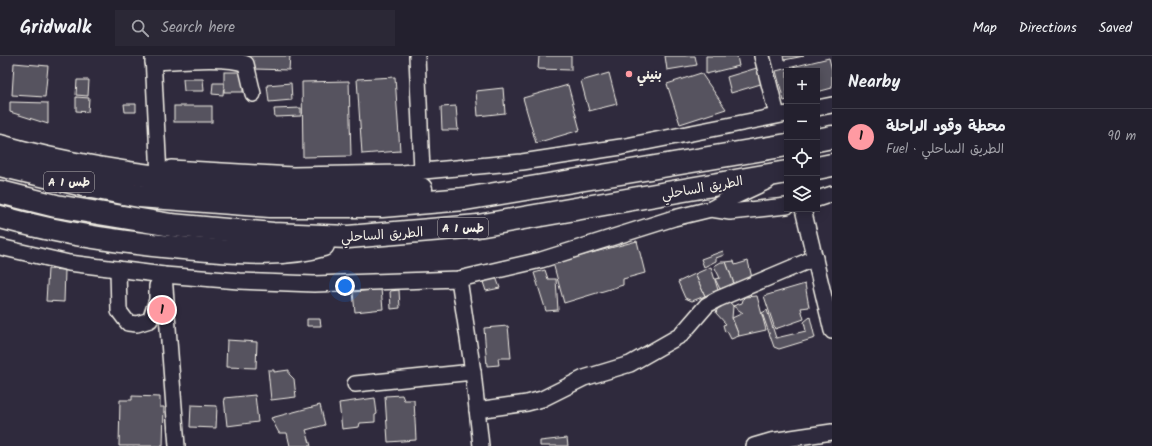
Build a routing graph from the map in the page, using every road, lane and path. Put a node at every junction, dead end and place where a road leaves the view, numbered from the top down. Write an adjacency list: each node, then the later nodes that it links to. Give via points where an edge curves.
1 (417, 56): 16 (street)
2 (762, 56): 7 (street)
3 (153, 59): 4 (street, via 238,60 246,64); 15 (street)
4 (254, 94)
5 (832, 105): 6 (street)
6 (820, 107)
7 (782, 115): 16 (street, via 545,158)
8 (832, 137): 9 (highway)
9 (820, 139)
10 (0, 146): 15 (highway, via 77,164)
11 (784, 146): 22 (highway, الطريق الساحلي / A 1 طس)
12 (0, 165): 22 (highway, الطريق الساحلي / A 1 طس, via 138,196 270,206 382,206)
13 (832, 165): 14 (highway)
14 (820, 167)
15 (159, 171): 16 (street, via 293,175); 22 (highway, via 285,188 421,189)
16 (422, 171)
17 (784, 172): 27 (highway, الطريق الساحلي / A 1 طس, via 478,226)
18 (784, 173): 24 (street)
19 (0, 192): 27 (highway, الطريق الساحلي / A 1 طس, via 56,206 171,226)
20 (832, 194): 21 (street)
21 (820, 198)
22 (465, 199)
23 (784, 206): 24 (street, via 730,212)
24 (711, 209): 32 (street, via 674,218 541,260)
25 (804, 212): 29 (street)
26 (0, 217): 27 (highway, via 113,241 236,252 289,251 316,247)
27 (348, 237)
28 (0, 248): 30 (street, via 70,263)
29 (815, 258): 33 (street); 36 (street, via 707,305 681,335 630,364 584,378 542,399)
30 (118, 269): 31 (street); 31 (street, via 120,311 128,323 137,324 150,320 157,300)
31 (161, 275): 32 (street, via 314,284); 38 (street)
32 (459, 279): 34 (street)
33 (832, 331)
34 (473, 372): 35 (street); 36 (street)
35 (355, 384)
36 (477, 410): 39 (street)
37 (832, 432): 40 (street)
38 (177, 446)
39 (481, 446)
40 (754, 446)

